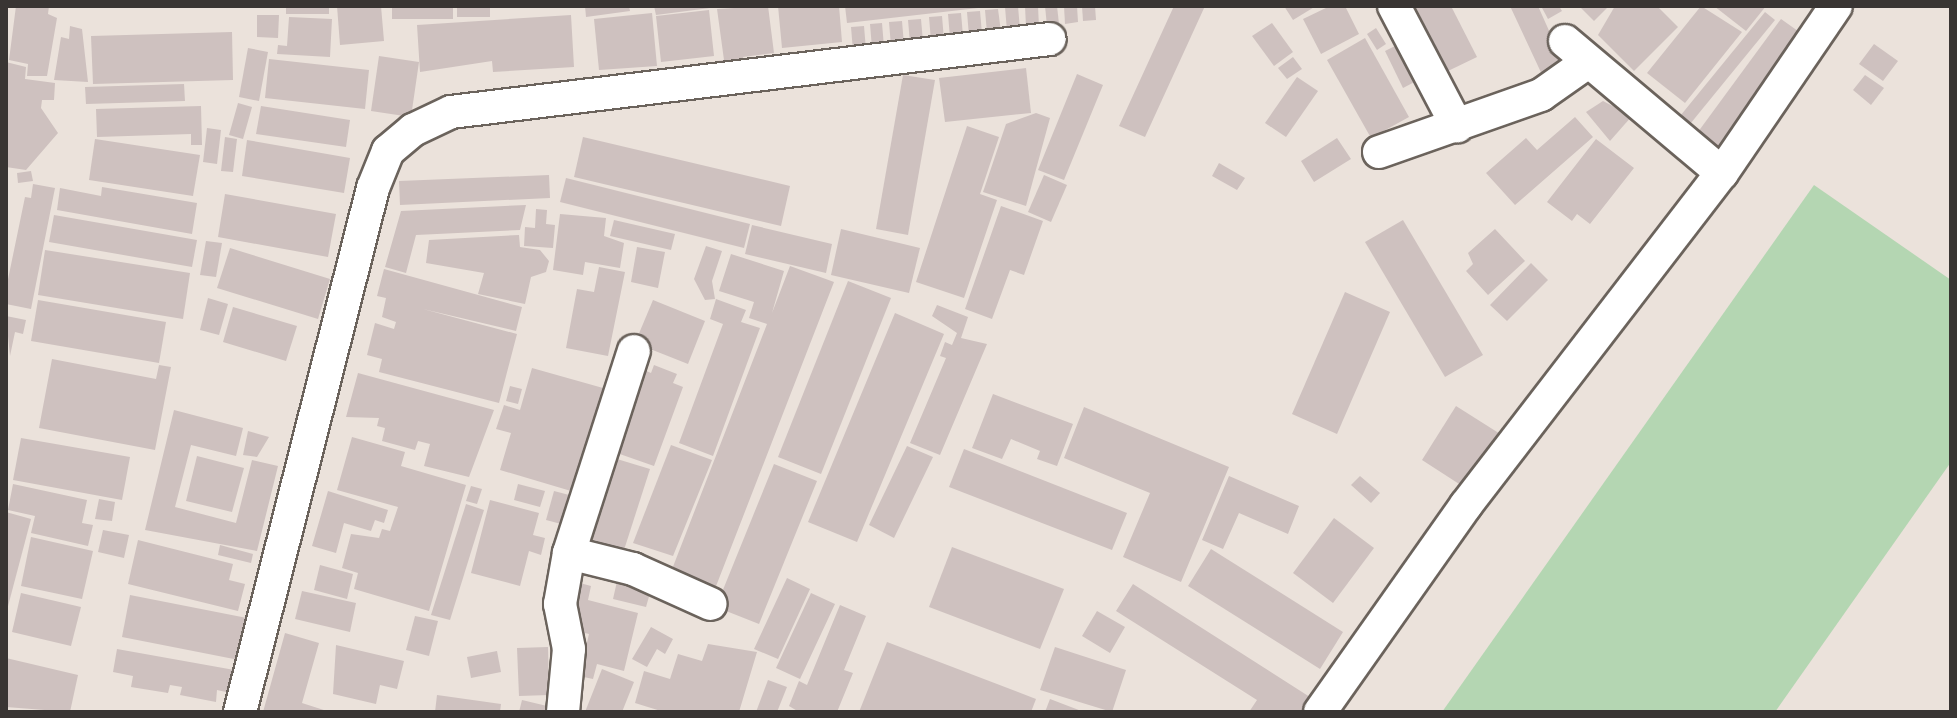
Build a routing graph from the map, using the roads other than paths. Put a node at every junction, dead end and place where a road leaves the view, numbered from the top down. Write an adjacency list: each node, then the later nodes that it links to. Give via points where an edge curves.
1 (1394, 6): 4 (street)
2 (1836, 6): 6 (street)
3 (1050, 39): 10 (street, via 451,112 413,130 388,151 373,188)
4 (1457, 126): 5 (street); 6 (street, via 1541,95 1575,53)
5 (1379, 152)
6 (1722, 173): 12 (street, via 1466,505)
7 (634, 351): 8 (street)
8 (569, 553): 9 (street, via 633,569); 11 (street, via 560,604 569,649)
9 (711, 604)
10 (240, 712)
11 (563, 712)
12 (1320, 712)

